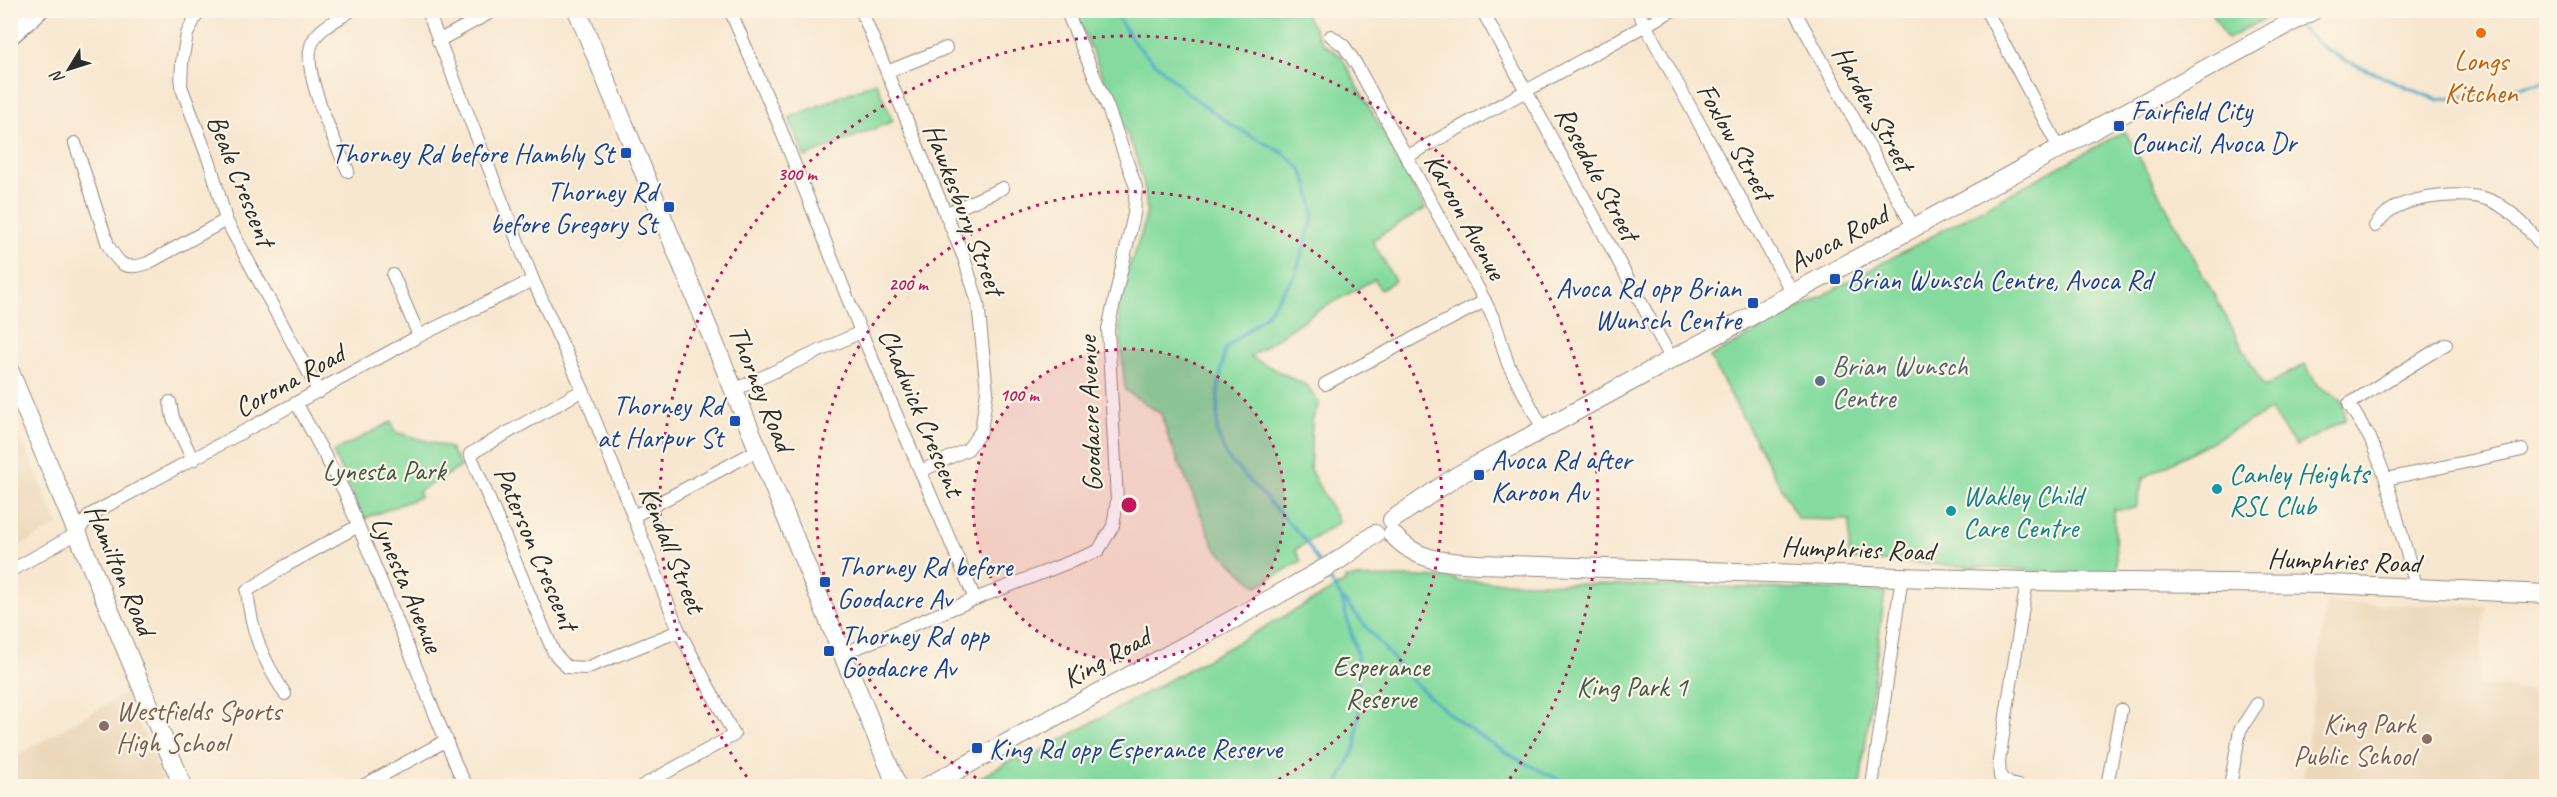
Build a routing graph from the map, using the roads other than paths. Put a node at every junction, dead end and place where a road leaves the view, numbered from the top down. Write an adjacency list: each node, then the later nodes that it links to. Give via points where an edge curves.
1 (36, 10): 17 (highway)
2 (200, 10): 29 (street, Beale Crescent, via 187,34 181,86)
3 (352, 10): 26 (street, via 323,29 312,43 309,67 320,105)
4 (428, 10): 19 (street)
5 (495, 10): 19 (street)
6 (577, 10): 44 (main road, Thorney Road)
7 (730, 10): 37 (street, Chadwick Crescent)
8 (861, 10): 21 (street, Hawkesbury Street)
9 (1066, 10): 64 (street, Goodacre Avenue, via 1136,186 1134,214 1108,329 1117,501 1113,526 1098,551)
10 (1482, 10): 22 (street, Rosedale Street)
11 (1637, 10): 16 (street, Foxlow Street)
12 (1673, 10): 16 (street)
13 (1794, 10): 31 (street, Harden Street)
14 (1986, 10): 24 (street)
15 (2314, 10): 24 (main road, Avoca Road)
16 (1646, 26): 22 (street); 35 (street, Foxlow Street)
17 (10, 33)
18 (1331, 36): 25 (street, Karoon Avenue, via 1344,46 1356,64)
19 (438, 41): 34 (street)
20 (946, 48): 21 (street)
21 (887, 72): 28 (street, Hawkesbury Street)
22 (1526, 90): 25 (street); 40 (street, Rosedale Street)
23 (75, 143): 29 (street, via 108,245 123,265 148,263)
24 (2059, 148): 31 (main road, Avoca Road)
25 (1406, 157): 36 (street, Karoon Avenue)
26 (348, 171)
27 (1003, 188): 28 (street)
28 (945, 214): 52 (street, Hawkesbury Street, via 978,303 987,391 981,430 968,449)
29 (226, 220): 45 (street, Beale Crescent)
30 (2375, 226): 32 (street, via 2388,212 2404,204 2466,196 2492,201 2518,219)
31 (1914, 228): 35 (main road, Avoca Road)
32 (2547, 251)
33 (393, 275): 38 (street)
34 (533, 280): 38 (street, Corona Road); 43 (street, Kendall Street)
35 (1793, 294): 40 (main road, Avoca Road)
36 (1485, 302): 42 (street); 48 (street, Karoon Avenue, via 1508,364)
37 (861, 332): 44 (street); 52 (street, Chadwick Crescent)
38 (419, 336): 45 (street, Corona Road)
39 (2446, 344): 53 (street, via 2349,404 2370,438)
40 (1671, 358): 48 (main road, Avoca Road)
41 (10, 372): 57 (main road, Hamilton Road)
42 (1325, 384)
43 (583, 390): 54 (street, Kendall Street); 65 (street, Paterson Crescent, via 470,454 554,652 567,667 586,668)
44 (734, 390): 49 (main road, Thorney Road)
45 (319, 392): 47 (street, Corona Road)
46 (170, 402): 51 (street, via 173,418)
47 (297, 404): 51 (street, Corona Road); 55 (street, Lynesta Avenue, via 344,490)
48 (1543, 429): 56 (main road, Avoca Road, via 1457,476)
49 (758, 450): 54 (street); 66 (main road, Thorney Road)
50 (2522, 450): 53 (street)
51 (193, 460): 57 (street, Corona Road, via 90,515)
52 (921, 471): 64 (street, Chadwick Crescent)
53 (2386, 479): 62 (street)
54 (634, 516): 65 (street, Kendall Street)
55 (358, 526): 67 (street, via 247,591 254,634); 70 (street, Lynesta Avenue)
56 (1386, 529): 59 (main road, Avoca Road); 60 (main road, Humphries Road, via 1425,558 1454,562)
57 (76, 534): 58 (street, Corona Road); 71 (main road, Hamilton Road)
58 (10, 571)
59 (1311, 575): 76 (main road, King Road)
60 (1902, 576): 61 (main road, Humphries Road); 77 (street)
61 (2027, 581): 62 (main road, Humphries Road, via 2330,584); 78 (street, via 1999,761 2000,777)
62 (2417, 589): 63 (main road, Humphries Road)
63 (2547, 594)
64 (975, 599): 66 (street, Goodacre Avenue)
65 (679, 632): 74 (street, Kendall Street, via 734,735)
66 (843, 654): 75 (main road, Thorney Road)
67 (285, 694)
68 (2257, 704): 80 (street, via 2240,730)
69 (2121, 710): 79 (street)
70 (447, 741): 72 (street); 73 (street, Lynesta Avenue)
71 (183, 786)
72 (363, 786)
73 (467, 786)
74 (642, 786)
75 (897, 786)
76 (928, 786)
77 (1872, 786)
78 (2018, 786)
79 (2107, 786)
80 (2230, 786)

